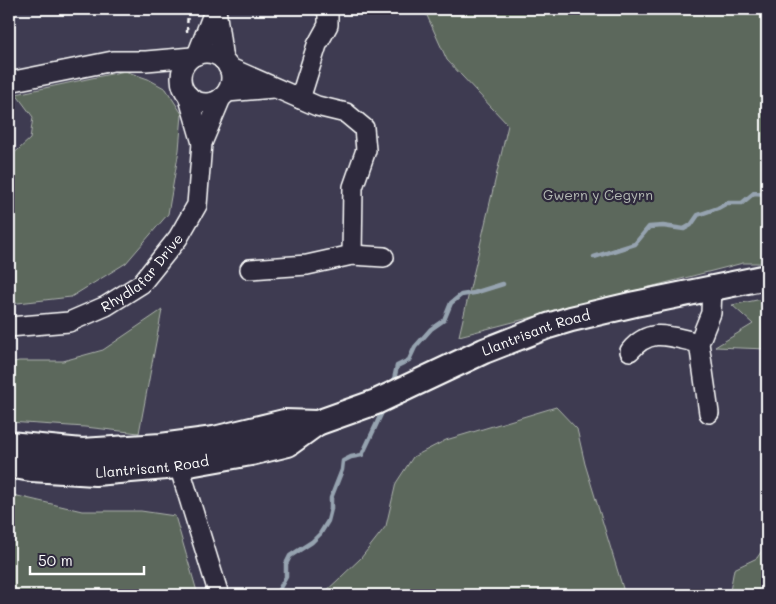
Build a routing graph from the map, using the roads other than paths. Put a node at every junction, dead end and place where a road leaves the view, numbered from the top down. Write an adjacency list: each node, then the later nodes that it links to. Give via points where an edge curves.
1 (216, 9): 3 (street); 5 (street)
2 (326, 9): 10 (street, via 328,25 317,45)
3 (189, 57): 4 (street); 5 (street, via 209,53); 8 (street, via 181,78)
4 (146, 61): 6 (street, via 113,61); 8 (street)
5 (226, 64): 7 (street); 9 (street, via 231,75)
6 (9, 82)
7 (274, 88): 9 (street); 10 (street)
8 (185, 91): 9 (street, via 203,103 213,102); 11 (street, Rhydlafar Drive)
9 (224, 95): 11 (street, Rhydlafar Drive)
10 (300, 99): 12 (street, via 346,113 364,128 366,150 352,187)
11 (202, 143): 17 (street, Rhydlafar Drive, via 197,205 178,238 141,284 106,306 69,322)
12 (352, 255): 13 (street); 14 (street, via 307,265)
13 (384, 257)
14 (250, 269)
15 (767, 276): 16 (main road, Llantrisant Road)
16 (712, 287): 18 (street, via 711,313); 22 (main road, Llantrisant Road, via 548,326 484,351 376,402 316,423 288,444 251,453)
17 (9, 327)
18 (698, 342): 19 (street, via 656,334 638,342); 20 (street)
19 (630, 351)
20 (709, 413)
21 (9, 444): 22 (main road, Llantrisant Road)
22 (176, 455): 23 (main road, Llantrisant Road, via 95,473); 24 (street)
23 (9, 465)
24 (219, 595)

